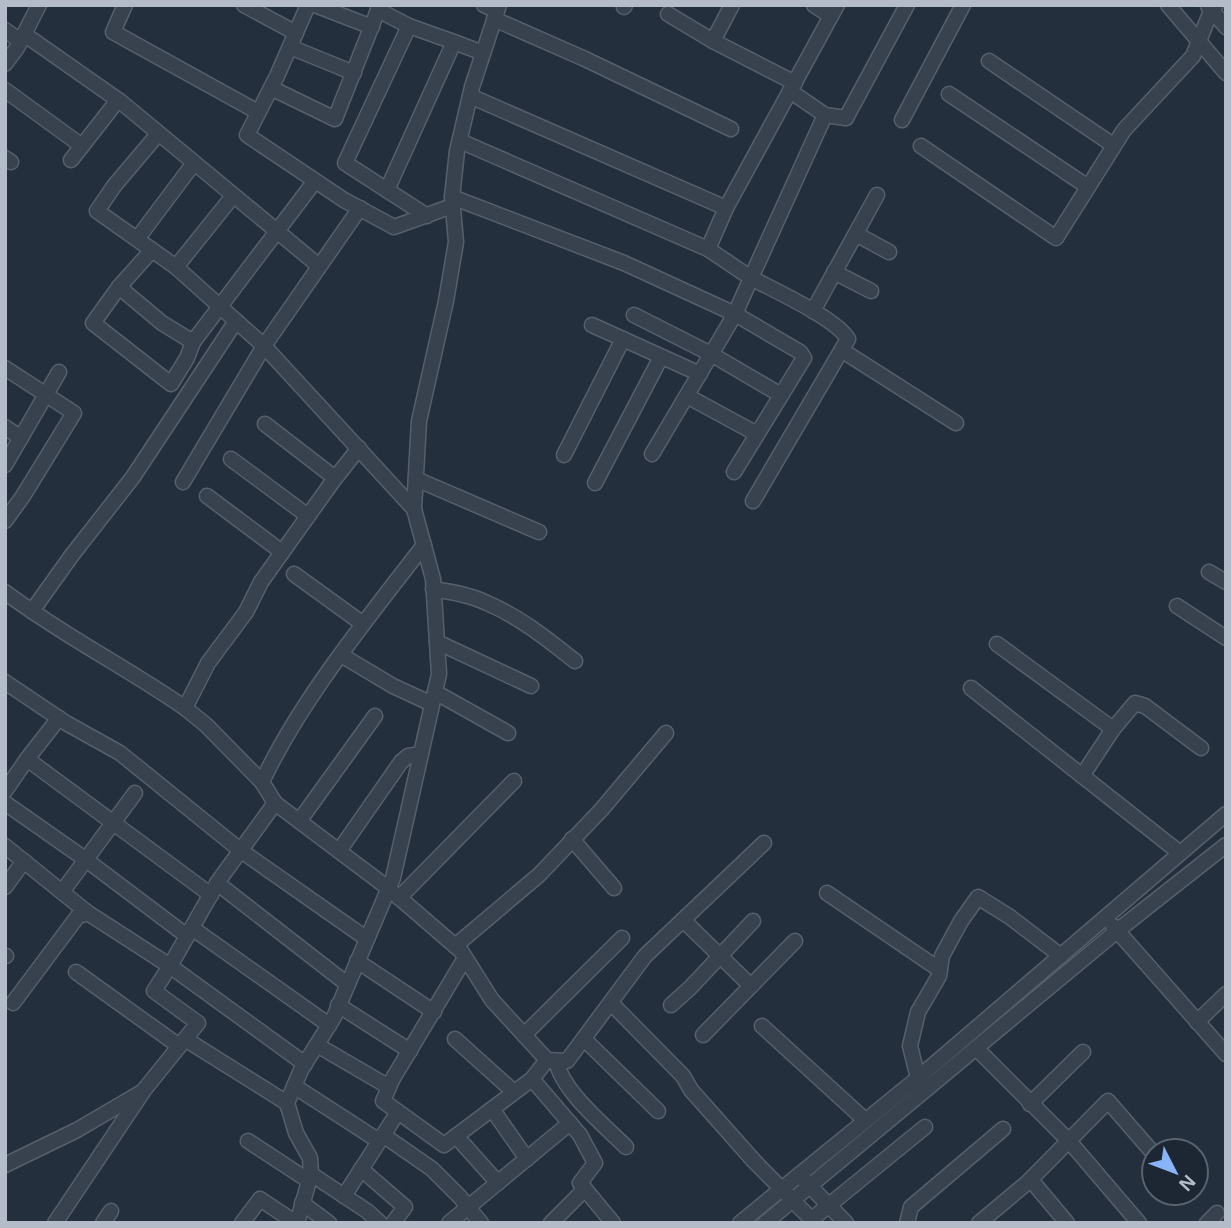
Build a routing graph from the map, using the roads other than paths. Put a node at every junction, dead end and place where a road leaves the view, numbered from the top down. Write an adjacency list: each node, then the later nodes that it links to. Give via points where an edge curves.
1 (39, 5): 21 (street)
2 (125, 5): 37 (street, via 113,32)
3 (244, 5): 20 (street)
4 (308, 5): 20 (street)
5 (315, 5): 17 (street)
6 (732, 5): 22 (street)
7 (814, 5): 14 (street)
8 (906, 5): 38 (street, via 846,118)
9 (963, 5): 39 (street)
10 (1168, 5): 24 (street)
11 (1211, 7): 18 (street); 24 (street)
12 (379, 8): 16 (street); 17 (street)
13 (493, 10): 26 (street); 40 (street)
14 (834, 11): 31 (street)
15 (668, 14): 22 (street)
16 (409, 26): 23 (street); 50 (street, via 345,163)
17 (372, 27): 29 (street)
18 (1226, 27)
19 (5, 30): 21 (street)
20 (296, 33): 25 (street)
21 (22, 38): 28 (street); 36 (street)
22 (713, 41): 31 (street)
23 (454, 42): 26 (street); 50 (street)
24 (1200, 44): 30 (street); 43 (street)
25 (290, 47): 29 (street); 32 (street)
26 (483, 53): 35 (street)
27 (989, 61): 43 (street)
28 (5, 64)
29 (354, 72): 32 (street, via 335,119)
30 (1226, 73)
31 (792, 87): 38 (street); 55 (street)
32 (271, 88): 37 (street)
33 (5, 90): 44 (street)
34 (949, 94): 49 (street)
35 (470, 96): 42 (street); 55 (street)
36 (118, 100): 41 (street); 44 (street)
37 (258, 112): 48 (street, via 247,135)
38 (825, 114): 66 (street)
39 (902, 120)
40 (731, 129)
41 (158, 134): 47 (street); 59 (street, via 97,211)
42 (460, 141): 53 (street); 60 (street)
43 (1113, 145): 49 (street)
44 (82, 146): 46 (street)
45 (921, 146): 49 (street, via 1056,238)
46 (71, 160)
47 (194, 163): 52 (street); 59 (street)
48 (315, 181): 54 (street); 57 (street)
49 (1088, 187)
50 (387, 190): 56 (street)
51 (877, 195): 58 (street)
52 (233, 196): 57 (street); 64 (street)
53 (452, 202): 56 (street); 71 (street, via 624,263); 99 (street, via 456,242 419,421)
54 (360, 208): 56 (street, via 394,227); 63 (street)
55 (726, 208): 60 (street)
56 (427, 216)
57 (276, 230): 63 (street); 69 (street)
58 (856, 234): 62 (street); 65 (street)
59 (137, 239): 61 (street)
60 (708, 249): 66 (street)
61 (152, 250): 64 (street); 67 (street)
62 (889, 252)
63 (319, 266): 77 (street)
64 (176, 267): 69 (street)
65 (834, 272): 68 (street); 70 (street)
66 (751, 278): 70 (street); 71 (street)
67 (119, 287): 76 (street); 76 (street, via 93,323 171,384)
68 (871, 291)
69 (218, 306): 73 (street); 76 (street)
70 (813, 311): 78 (street, via 847,336)
71 (734, 314): 79 (street); 85 (street, via 803,355)
72 (634, 315): 79 (street)
73 (236, 321): 77 (street); 116 (street, via 133,477)
74 (592, 325): 75 (street)
75 (623, 339): 80 (street); 94 (street)
76 (193, 342)
77 (264, 346): 92 (street); 100 (street)
78 (843, 351): 87 (street); 103 (street)
79 (711, 354): 83 (street); 85 (street)
80 (661, 357): 83 (street); 101 (street)
81 (5, 368): 84 (street)
82 (59, 372): 84 (street)
83 (699, 374): 86 (street)
84 (46, 394): 91 (street); 106 (street, via 74,413)
85 (781, 395): 90 (street)
86 (687, 396): 90 (street); 93 (street)
87 (956, 423)
88 (265, 424): 98 (street)
89 (5, 427): 91 (street)
90 (757, 434): 97 (street)
91 (21, 438): 96 (street)
92 (359, 448): 98 (street); 104 (street)
93 (652, 454)
94 (564, 455)
95 (231, 459): 105 (street)
96 (5, 465)
97 (734, 472)
98 (335, 478): 105 (street)
99 (416, 479): 104 (street); 107 (street)
100 (183, 482)
101 (595, 483)
102 (207, 496): 109 (street)
103 (753, 501)
104 (414, 509): 108 (street)
105 (308, 516): 109 (street)
106 (5, 521)
107 (539, 532)
108 (424, 545): 113 (street); 117 (street)
109 (282, 552): 127 (street, via 208,663)
110 (1209, 572): 112 (street)
111 (294, 574): 117 (street)
112 (1226, 582)
113 (433, 589): 119 (street); 122 (street, via 489,604)
114 (5, 592): 116 (street)
115 (1177, 606): 118 (street)
116 (32, 611): 127 (street)
117 (363, 624): 121 (street)
118 (1226, 638)
119 (437, 642): 124 (street); 126 (street, via 439,674)
120 (997, 644): 130 (street)
121 (341, 655): 126 (street, via 393,686); 138 (street, via 278,748)
122 (575, 661)
123 (5, 682): 129 (street)
124 (531, 686)
125 (971, 688): 136 (street)
126 (433, 698): 131 (street); 134 (street)
127 (184, 708): 138 (street)
128 (375, 716): 144 (street)
129 (59, 718): 135 (street); 150 (street, via 120,753)
130 (1113, 729): 133 (street, via 1131,705 1139,703); 136 (street)
131 (508, 733)
132 (666, 733): 146 (street)
133 (1201, 748)
134 (421, 754): 151 (street, via 401,762); 159 (street, via 393,878)
135 (27, 759): 139 (street); 145 (street)
136 (1082, 776): 152 (street)
137 (514, 781): 159 (street)
138 (262, 782): 142 (street)
139 (5, 791)
140 (135, 793): 145 (street)
141 (5, 803): 153 (street)
142 (275, 803): 144 (street); 150 (street)
143 (1226, 814): 152 (street)
144 (300, 820): 151 (street)
145 (112, 822): 153 (street); 157 (street)
146 (572, 839): 156 (street); 170 (street)
147 (764, 843): 163 (street)
148 (1226, 845): 165 (street)
149 (5, 846): 154 (street)
150 (240, 850): 157 (street); 168 (street)
151 (339, 850): 159 (street)
152 (1180, 853): 162 (street)
153 (85, 859): 158 (street); 166 (street)
154 (24, 860): 155 (street); 158 (street)
155 (5, 887)
156 (614, 888)
157 (214, 889): 166 (street); 177 (street)
158 (62, 892): 161 (street)
159 (394, 893): 168 (street); 170 (street)
160 (827, 893): 175 (street)
161 (88, 913): 174 (street); 180 (street, via 78,916)
162 (1106, 917): 165 (street); 172 (street)
163 (683, 920): 171 (street); 181 (street, via 645,956)
164 (753, 921): 171 (street)
165 (1117, 931): 185 (street); 194 (street)
166 (189, 932): 174 (street); 186 (street)
167 (622, 938): 188 (street)
168 (366, 939): 173 (street)
169 (795, 941): 178 (street)
170 (460, 952): 184 (street); 188 (street, via 492,1000)
171 (720, 955): 178 (street); 183 (street)
172 (1060, 956): 175 (street, via 978,897 942,956); 200 (street)
173 (357, 961): 177 (street); 184 (street)
174 (170, 966): 192 (street, via 153,991 198,1023); 199 (street)
175 (940, 970): 200 (street, via 918,1012 910,1046)
176 (76, 972): 192 (street)
177 (347, 984): 182 (street)
178 (751, 986): 189 (street)
179 (1226, 994): 185 (street)
180 (13, 1003)
181 (611, 1003): 191 (street); 230 (street, via 683,1076)
182 (338, 1005): 186 (street); 195 (street)
183 (671, 1005)
184 (434, 1012): 195 (street)
185 (1197, 1022): 197 (street)
186 (329, 1024): 193 (street)
187 (762, 1026): 211 (street)
188 (524, 1035): 198 (street)
189 (703, 1035)
190 (454, 1039): 205 (street)
191 (584, 1039): 198 (street, via 567,1061); 209 (street)
192 (182, 1042): 204 (street); 206 (street)
193 (317, 1045): 199 (street); 203 (street)
194 (976, 1048): 207 (street); 228 (street)
195 (410, 1051): 203 (street)
196 (1083, 1052): 207 (street)
197 (1226, 1054)
198 (551, 1060): 201 (street); 220 (street, via 573,1092)
199 (305, 1064): 202 (street)
200 (918, 1078): 211 (street)
201 (532, 1079): 205 (street); 212 (street)
202 (294, 1086): 206 (street); 216 (street)
203 (389, 1087): 210 (street, via 383,1101)
204 (144, 1090): 222 (street); 239 (street)
205 (514, 1092): 208 (street)
206 (287, 1103): 225 (street, via 310,1158)
207 (1030, 1104): 219 (street)
208 (492, 1109): 215 (street); 221 (street)
209 (658, 1111)
210 (398, 1112): 215 (street, via 444,1145); 216 (street)
211 (865, 1120): 224 (street)
212 (570, 1123): 221 (street); 229 (street, via 595,1163 580,1183)
213 (925, 1127): 234 (street)
214 (1003, 1129): 251 (street, via 911,1207)
215 (456, 1136): 227 (street)
216 (381, 1138): 223 (street); 235 (street, via 432,1168)
217 (1140, 1138): 219 (street, via 1108,1101)
218 (248, 1141): 225 (street)
219 (1069, 1141): 226 (street); 253 (street)
220 (626, 1147)
221 (527, 1158): 227 (street)
222 (5, 1165)
223 (361, 1169): 231 (street); 244 (street, via 405,1207)
224 (798, 1174): 228 (street); 230 (street)
225 (310, 1177): 231 (street); 233 (street)
226 (1031, 1180): 238 (street); 252 (street)
227 (498, 1183): 235 (street)
228 (810, 1185): 232 (street); 234 (street)
229 (585, 1189): 237 (street); 247 (street)
230 (780, 1189): 232 (street); 248 (street)
231 (344, 1196): 243 (street)
232 (792, 1200): 236 (street); 249 (street)
233 (302, 1203): 241 (street); 242 (street)
234 (830, 1205): 236 (street); 250 (street)
235 (468, 1208): 245 (street); 246 (street)
236 (813, 1221)
237 (612, 1222)
238 (980, 1222)
239 (55, 1223)
240 (242, 1223): 241 (street, via 260,1199)
241 (297, 1223)
242 (328, 1223)
243 (380, 1223)
244 (394, 1223)
245 (449, 1223)
246 (481, 1223)
247 (551, 1223)
248 (740, 1223)
249 (765, 1223)
250 (846, 1223)
251 (907, 1223)
252 (1067, 1223)
253 (1139, 1223)

